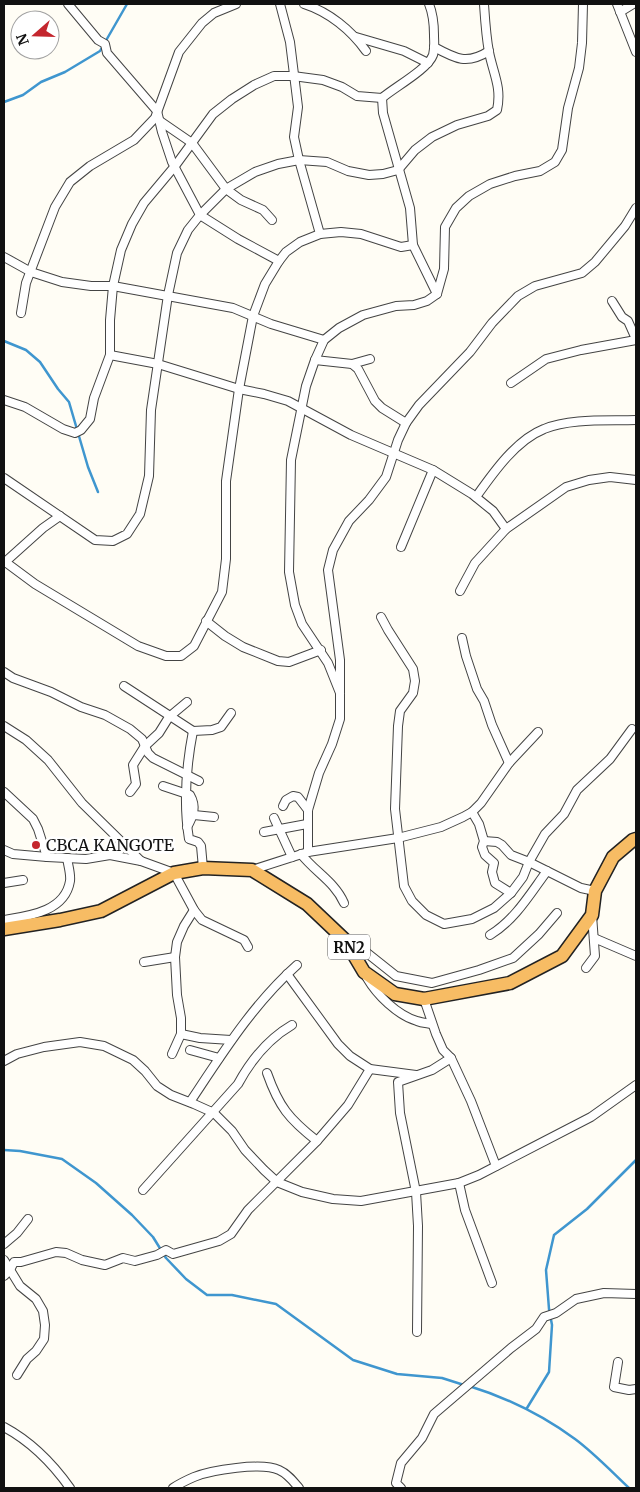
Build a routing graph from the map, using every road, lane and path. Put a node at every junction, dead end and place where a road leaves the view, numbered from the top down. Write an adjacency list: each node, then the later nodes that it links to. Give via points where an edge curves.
1 (68, 4): 18 (street)
2 (236, 4): 18 (street, via 214,13 202,23 179,52)
3 (280, 4): 16 (street, via 290,42)
4 (304, 4): 10 (street, via 330,16)
5 (429, 4): 11 (street, via 433,15)
6 (484, 4): 13 (street)
7 (583, 4): 34 (street, via 579,68 568,108 562,150 554,162 540,171 490,184 456,208 445,227 444,269)
8 (633, 4): 9 (street)
9 (619, 8): 14 (street)
10 (356, 37): 12 (street); 15 (street, via 404,51)
11 (434, 47): 13 (street, via 467,60 477,59); 15 (street)
12 (366, 51)
13 (489, 51): 23 (street, via 498,82 496,110 432,137 415,150)
14 (636, 52)
15 (428, 63): 17 (street, via 423,70)
16 (293, 76): 17 (street, via 323,80 357,96); 20 (street, via 274,76 232,99 213,114); 21 (street, via 298,107 294,137)
17 (382, 98): 23 (street)
18 (158, 111): 19 (street); 32 (street, via 152,123 134,140 70,182 55,207)
19 (160, 121): 20 (street); 22 (street)
20 (192, 143): 22 (street); 24 (street)
21 (299, 160): 23 (street, via 327,162 369,175); 24 (street, via 255,172); 28 (street)
22 (175, 166): 26 (street); 33 (street, via 144,203 132,224 121,250)
23 (398, 170): 29 (street, via 410,208)
24 (226, 189): 26 (street); 27 (street, via 264,210)
25 (636, 208): 51 (street, via 625,226 582,273 535,286 518,296)
26 (200, 215): 31 (street); 35 (street, via 177,252)
27 (272, 220)
28 (320, 234): 29 (street, via 361,234 401,247); 31 (street, via 300,242)
29 (413, 245): 34 (street)
30 (4, 257): 32 (street)
31 (278, 260): 38 (street)
32 (31, 272): 33 (street, via 62,282); 37 (street)
33 (113, 286): 35 (street); 41 (street)
34 (437, 294): 39 (street, via 414,305 363,315)
35 (168, 295): 38 (street, via 233,308); 44 (street)
36 (612, 301): 40 (street, via 628,321)
37 (21, 313)
38 (253, 316): 39 (street); 47 (street)
39 (324, 340): 43 (street)
40 (636, 340): 46 (street, via 546,359)
41 (110, 355): 44 (street); 48 (street, via 90,419 78,432 63,429 25,407)
42 (370, 359): 45 (street)
43 (314, 360): 45 (street); 49 (street)
44 (158, 364): 47 (street); 57 (street, via 151,410 150,476 140,514 128,534 113,541 95,540)
45 (352, 364): 51 (street, via 358,368 375,401)
46 (510, 383)
47 (239, 389): 49 (street, via 288,401); 63 (street, via 226,481 226,559 222,592)
48 (4, 400)
49 (302, 410): 52 (street); 65 (street, via 291,460 289,572 294,605 302,624)
50 (636, 420): 56 (street, via 587,421 544,429 521,444)
51 (406, 423): 52 (street)
52 (394, 452): 53 (street); 68 (street, via 386,477 349,520 333,550 328,570 340,660)
53 (433, 470): 56 (street); 59 (street)
54 (4, 478): 57 (street)
55 (636, 480): 58 (street, via 610,477 566,487)
56 (476, 497): 58 (street, via 494,511)
57 (60, 516): 60 (street)
58 (506, 528): 61 (street, via 475,563)
59 (401, 547)
60 (4, 562): 63 (street, via 138,646 166,656 181,656 194,646)
61 (460, 591)
62 (381, 617): 94 (street, via 413,669 415,681 413,693 400,711 398,726)
63 (206, 621): 65 (street, via 242,647 278,661 289,662)
64 (462, 638): 77 (street, via 477,690)
65 (321, 650): 68 (street)
66 (4, 672): 76 (street, via 105,715 130,729)
67 (124, 686): 71 (street)
68 (340, 693): 85 (street, via 340,720)
69 (186, 702): 71 (street)
70 (232, 712): 74 (street, via 221,727)
71 (169, 717): 74 (street); 76 (street)
72 (4, 726): 102 (street, via 48,760 82,802)
73 (632, 730): 103 (street, via 610,759 577,790)
74 (193, 731): 78 (street)
75 (538, 732): 77 (street)
76 (145, 746): 78 (street, via 152,758); 82 (street, via 133,765 136,784)
77 (510, 763): 86 (street)
78 (186, 774): 79 (street); 83 (street)
79 (199, 781)
80 (163, 786): 83 (street)
81 (4, 792): 99 (street, via 33,819)
82 (130, 792)
83 (185, 793): 87 (street, via 192,799); 91 (street)
84 (283, 806): 85 (street, via 293,796 298,797)
85 (308, 810): 90 (street)
86 (472, 812): 94 (street, via 441,827); 96 (street)
87 (194, 815): 88 (street); 91 (street)
88 (214, 817)
89 (274, 818): 92 (street)
90 (308, 824): 92 (street); 98 (street)
91 (187, 827): 104 (street, via 189,839 201,846)
92 (280, 829): 93 (street); 100 (street)
93 (264, 832)
94 (398, 838): 98 (street); 111 (street, via 404,886 412,901 426,915 444,924 472,919 494,908)
95 (636, 840): 110 (highway, RN2, via 613,857)
96 (484, 841): 103 (street, via 497,842 511,855); 111 (street, via 485,855 494,863 495,883)
97 (4, 850): 99 (street, via 13,854)
98 (304, 853): 100 (street); 112 (street, via 308,863 340,892)
99 (47, 857): 101 (street)
100 (292, 857): 105 (street)
101 (67, 858): 102 (street, via 110,855); 116 (street, via 70,880 60,900 49,910)
102 (141, 861): 107 (street)
103 (529, 862): 106 (street); 111 (street)
104 (203, 868): 105 (highway, RN2); 107 (highway, RN2)
105 (252, 870): 120 (highway, RN2, via 307,904)
106 (547, 871): 110 (street, via 581,888); 118 (street, via 519,910)
107 (174, 873): 113 (street); 117 (highway, RN2, via 101,911)
108 (23, 880): 109 (street)
109 (4, 883)
110 (595, 891): 115 (highway, RN2)
111 (511, 893)
112 (344, 903)
113 (194, 910): 121 (street, via 202,920 244,940); 123 (street, via 177,942)
114 (557, 913): 120 (street, via 513,958 432,983 396,976 358,945)
115 (592, 915): 119 (street); 129 (highway, RN2, via 562,956 510,983)
116 (4, 920)
117 (4, 929)
118 (490, 935)
119 (594, 938): 122 (street); 126 (street, via 595,956)
120 (345, 940): 127 (highway, RN2)
121 (248, 947)
122 (636, 956)
123 (175, 957): 124 (street); 132 (street, via 181,1009)
124 (144, 962)
125 (297, 965): 128 (street)
126 (586, 968)
127 (364, 972): 129 (highway, RN2, via 395,994); 130 (street, via 373,988 401,1013 416,1021)
128 (288, 974): 133 (street); 139 (street, via 338,1044)
129 (424, 999): 130 (street)
130 (432, 1024): 137 (street, via 443,1050)
131 (292, 1025): 144 (street, via 267,1043)
132 (180, 1034): 133 (street); 135 (street)
133 (231, 1040): 136 (street)
134 (190, 1050): 136 (street)
135 (172, 1054)
136 (219, 1058): 143 (street)
137 (451, 1058): 141 (street); 146 (street)
138 (4, 1061): 143 (street, via 44,1047 80,1042 104,1046 133,1060 157,1086)
139 (370, 1070): 141 (street); 145 (street, via 348,1105)
140 (267, 1073): 145 (street, via 280,1105 293,1122)
141 (418, 1075): 150 (street, via 398,1082 400,1113)
142 (636, 1085): 146 (street, via 591,1117)
143 (190, 1102): 144 (street)
144 (214, 1112): 147 (street, via 232,1130 245,1150); 149 (street)
145 (317, 1141): 147 (street)
146 (496, 1166): 148 (street)
147 (278, 1182): 150 (street, via 333,1199 361,1201); 154 (street, via 248,1210 231,1234 219,1241 173,1254 166,1250 135,1261 123,1258 105,1265 82,1260 66,1252 56,1252 14,1262)
148 (459, 1183): 150 (street); 155 (street, via 465,1210)
149 (143, 1190)
150 (416, 1192): 157 (street)
151 (28, 1219): 152 (street)
152 (4, 1244)
153 (4, 1260): 154 (street)
154 (7, 1273): 159 (street, via 36,1299 45,1325 44,1339)
155 (492, 1282)
156 (636, 1294): 165 (street, via 604,1293 576,1299 544,1317 536,1329 434,1414 422,1438 401,1463 396,1482)
157 (417, 1332)
158 (618, 1362): 160 (street, via 614,1388)
159 (17, 1375)
160 (636, 1389)
161 (4, 1427): 162 (street, via 48,1461)
162 (70, 1488)
163 (173, 1488): 164 (street, via 195,1476 266,1467 287,1475)
164 (300, 1488)
165 (402, 1488)

